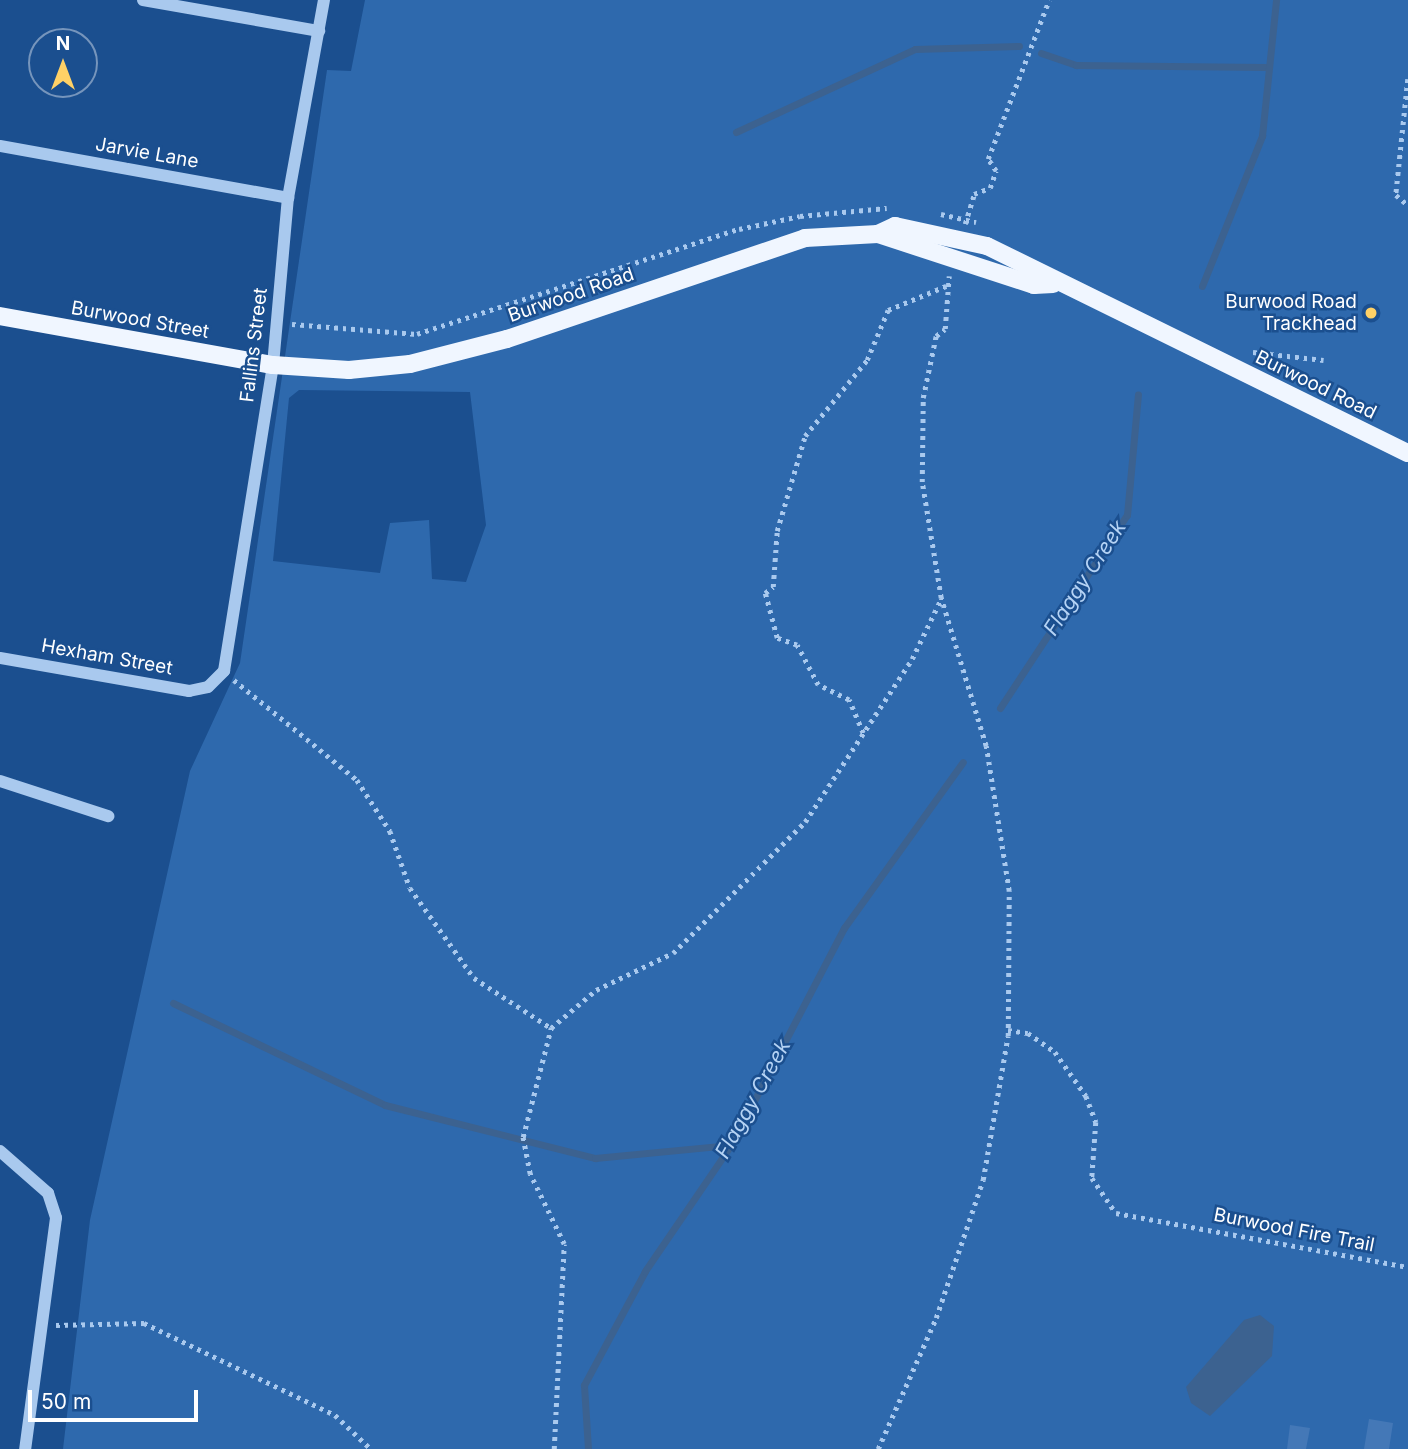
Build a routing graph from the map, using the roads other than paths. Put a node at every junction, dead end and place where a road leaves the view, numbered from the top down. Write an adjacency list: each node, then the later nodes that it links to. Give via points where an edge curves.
1 (143, 0): 3 (street)
2 (324, 0): 3 (street, Fallins Street)
3 (318, 30): 5 (street, Fallins Street)
4 (0, 146): 5 (street, Jarvie Lane)
5 (288, 198): 9 (street, Fallins Street)
6 (878, 234): 7 (main road, Burwood Road, via 892,244 955,256 1034,285); 7 (main road, Burwood Road, via 895,226 961,237 1040,271); 9 (main road, Burwood Road, via 805,238 437,358 349,370)
7 (1053, 284): 10 (main road, Burwood Road)
8 (0, 316): 9 (main road, Burwood Street)
9 (273, 365): 12 (street, Fallins Street, via 224,671)
10 (1408, 453)
11 (0, 658): 12 (street, Hexham Street, via 189,691)
12 (208, 687)
13 (0, 781): 14 (street)
14 (108, 816)
15 (0, 1151): 16 (street, via 48,1193 56,1243)
16 (25, 1449)

